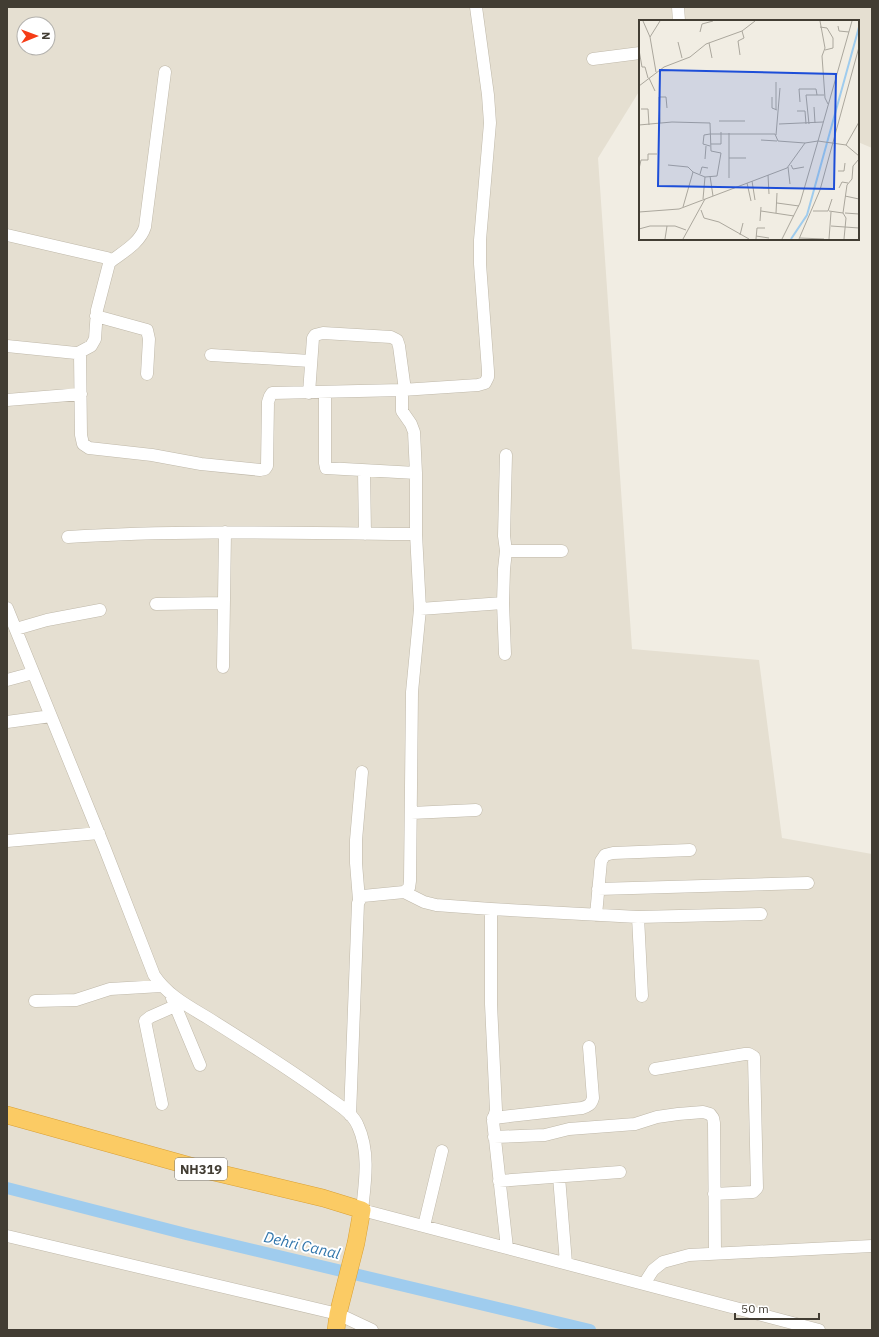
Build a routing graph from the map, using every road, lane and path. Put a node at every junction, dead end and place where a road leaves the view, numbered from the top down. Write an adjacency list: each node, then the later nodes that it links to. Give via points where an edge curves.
1 (476, 7): 15 (street, via 490,123 480,240 488,377 485,383 478,385)
2 (678, 7): 3 (street)
3 (679, 20)
4 (639, 53): 5 (street)
5 (593, 59)
6 (165, 72): 8 (street, via 143,234)
7 (7, 235): 8 (street, via 107,258)
8 (110, 262): 9 (street)
9 (96, 316): 11 (street, via 95,339 91,346); 14 (street, via 147,330)
10 (7, 346): 11 (street)
11 (78, 353): 18 (street, via 81,357)
12 (211, 356): 13 (street)
13 (310, 361): 15 (street, via 313,338 318,334 391,337 399,342); 17 (street)
14 (148, 374)
15 (403, 390): 16 (street); 22 (street, via 402,411 414,432)
16 (325, 392): 17 (street); 21 (street, via 325,467)
17 (309, 393): 18 (street, via 275,393 270,396 267,466 260,470 86,447 82,440)
18 (81, 394): 19 (street)
19 (7, 400)
20 (506, 455): 27 (street)
21 (364, 471): 22 (street); 24 (street)
22 (416, 473): 25 (street)
23 (226, 532): 24 (street); 26 (street); 30 (street)
24 (366, 534): 25 (street)
25 (416, 534): 33 (street)
26 (68, 537)
27 (506, 551): 28 (street); 29 (street)
28 (562, 551)
29 (503, 602): 33 (street); 36 (street)
30 (224, 603): 31 (street); 37 (street)
31 (156, 604)
32 (7, 608): 35 (street)
33 (420, 608): 44 (street, via 412,692)
34 (100, 610): 35 (street, via 46,620)
35 (16, 629): 38 (street)
36 (505, 654)
37 (223, 667)
38 (33, 673): 39 (street); 40 (street)
39 (7, 680)
40 (51, 716): 41 (street); 45 (street)
41 (7, 722)
42 (362, 772): 51 (street, via 356,840)
43 (476, 810): 44 (street)
44 (411, 813): 50 (street, via 410,885)
45 (99, 833): 46 (street); 56 (street, via 154,975)
46 (7, 841)
47 (690, 850): 49 (street, via 605,855 601,861)
48 (808, 883): 49 (street)
49 (598, 889): 54 (street)
50 (404, 892): 51 (street, via 367,895); 52 (street, via 436,905)
51 (359, 900): 64 (street)
52 (491, 909): 54 (street); 66 (street, via 491,1004 496,1110)
53 (761, 914): 55 (street)
54 (596, 915): 55 (street)
55 (638, 917): 57 (street)
56 (165, 990): 58 (street, via 110,989 76,1000); 59 (street); 64 (street, via 305,1081)
57 (642, 996)
58 (35, 1001)
59 (175, 1006): 61 (street); 63 (street, via 145,1021)
60 (589, 1047): 66 (street, via 593,1098 588,1106)
61 (200, 1065)
62 (655, 1069): 72 (street, via 745,1054 754,1057 757,1188 753,1192)
63 (162, 1104)
64 (350, 1115): 73 (street, via 358,1125 365,1157 366,1178)
65 (7, 1116): 73 (highway, NH319)
66 (493, 1118): 67 (street)
67 (494, 1137): 71 (street); 72 (street, via 545,1135 569,1129 635,1124 678,1114 707,1113 712,1116 714,1123)
68 (442, 1151): 74 (street)
69 (620, 1172): 70 (street)
70 (559, 1177): 71 (street); 79 (street)
71 (499, 1181): 77 (street)
72 (714, 1194): 78 (street)
73 (362, 1210): 74 (street); 81 (highway)
74 (424, 1226): 77 (street)
75 (7, 1236): 81 (street)
76 (872, 1246): 78 (street)
77 (507, 1248): 79 (street)
78 (715, 1253): 80 (street, via 689,1255 663,1262 653,1270)
79 (566, 1263): 80 (street)
80 (644, 1284): 83 (street)
81 (337, 1322): 82 (street)
82 (372, 1330)
83 (819, 1330)

